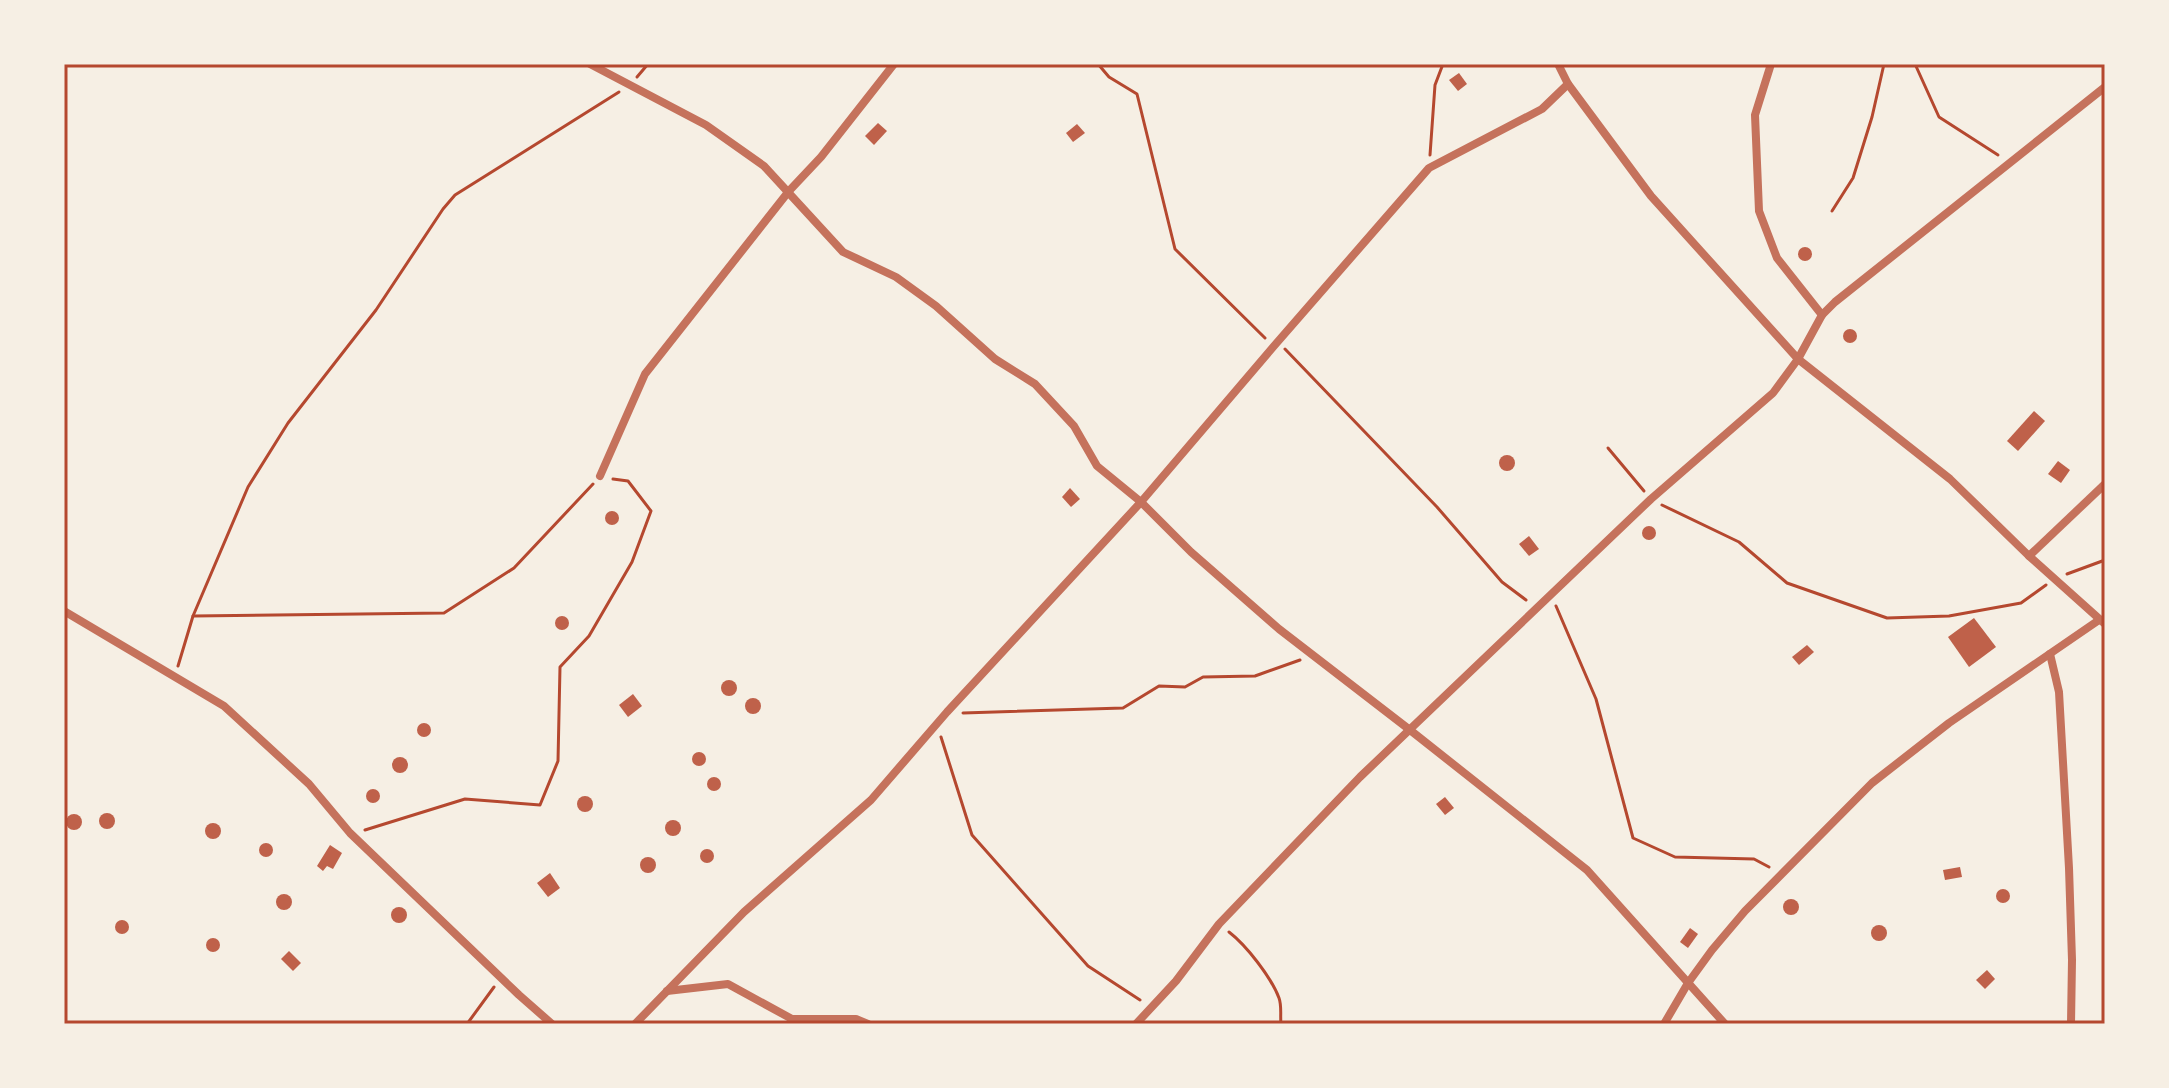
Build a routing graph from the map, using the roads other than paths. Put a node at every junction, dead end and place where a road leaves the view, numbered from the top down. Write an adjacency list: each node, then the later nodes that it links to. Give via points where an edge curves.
1 (590, 64): 7 (street, via 706,125 764,166)
2 (894, 64): 7 (street)
3 (1558, 64): 5 (street)
4 (1771, 64): 8 (street, via 1755,115 1759,211 1777,258)
5 (1568, 84): 9 (street, via 1651,196); 12 (street, via 1542,109 1429,168)
6 (2105, 87): 8 (street)
7 (789, 191): 10 (street, via 645,374); 12 (street, via 843,252 896,277 995,359 1035,384 1074,426 1097,466)
8 (1822, 315): 9 (street)
9 (1798, 359): 13 (street, via 1950,479); 17 (street, via 1773,393 1651,499)
10 (600, 476)
11 (2105, 484): 13 (street)
12 (1141, 502): 17 (street, via 1279,629); 19 (street, via 871,800 744,912)
13 (2029, 556): 15 (street)
14 (64, 611): 20 (street, via 224,706)
15 (2102, 622): 16 (street)
16 (2050, 654): 18 (street, via 1872,783 1745,911); 26 (street, via 2059,692 2066,805)
17 (1410, 730): 18 (street, via 1587,870); 23 (street, via 1219,924)
18 (1688, 983): 24 (street); 25 (street)
19 (666, 991): 21 (street); 22 (street, via 728,984 792,1019 856,1019)
20 (552, 1024)
21 (635, 1024)
22 (868, 1024)
23 (1136, 1024)
24 (1664, 1024)
25 (1725, 1024)
26 (2071, 1024)

